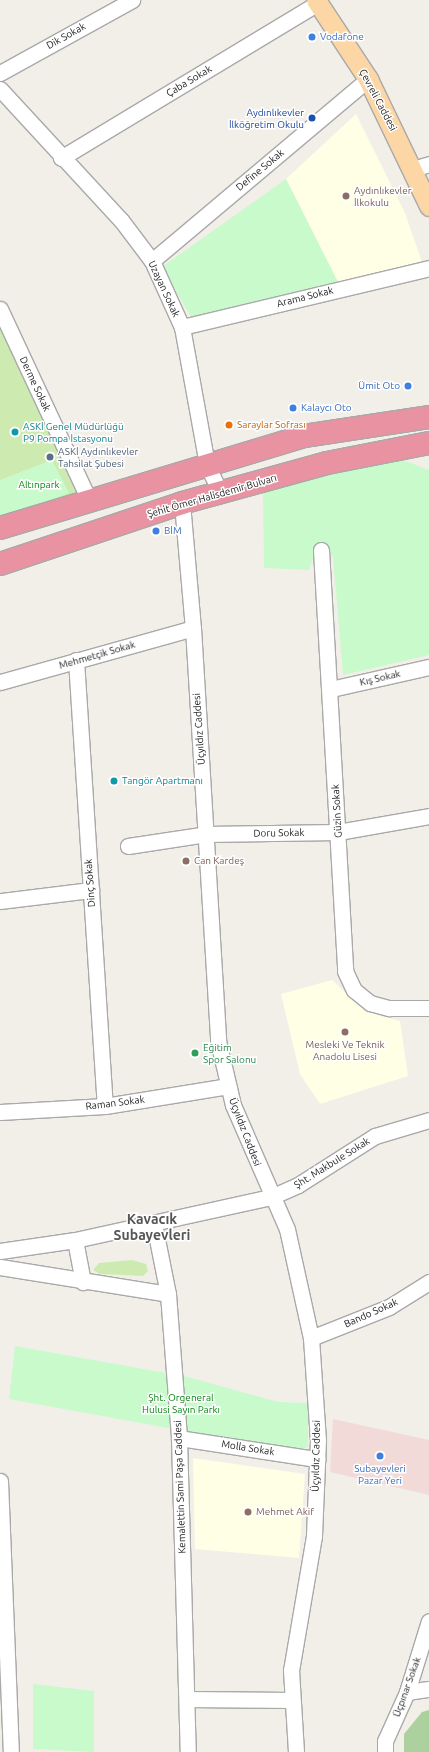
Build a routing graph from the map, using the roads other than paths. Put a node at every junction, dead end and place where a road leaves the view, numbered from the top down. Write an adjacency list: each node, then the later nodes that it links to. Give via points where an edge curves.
1 (132, 0): 3 (street, Dik Sokak)
2 (317, 2): 4 (main road, Çevreli Caddesi); 6 (street, Çaba Sokak)
3 (0, 73)
4 (368, 79): 7 (main road, Çevreli Caddesi); 9 (street, Define Sokak)
5 (0, 89): 6 (street, Uzayan Sokak)
6 (61, 158): 9 (street, Uzayan Sokak, via 120,220)
7 (421, 167): 8 (main road, Çevreli Caddesi)
8 (429, 206)
9 (152, 261): 12 (street, Uzayan Sokak)
10 (429, 268): 12 (street, Arama Sokak)
11 (0, 309): 17 (street, Derme Sokak)
12 (182, 327): 15 (street, Uzayan Sokak)
13 (429, 417): 15 (highway, via 304,436)
14 (429, 443): 16 (highway, Şehit Ömer Halisdemir Bulvarı, via 327,462)
15 (207, 465): 16 (street, Uzayan Sokak); 17 (highway)
16 (220, 492): 18 (highway, Şehit Ömer Halisdemir Bulvarı)
17 (90, 502): 19 (highway)
18 (182, 503): 21 (highway, Şehit Ömer Halisdemir Bulvarı); 22 (street, Üçyıldız Caddesi)
19 (0, 528)
20 (321, 550): 26 (street, Güzin Sokak)
21 (0, 564)
22 (193, 628): 23 (street, Mehmetçik Sokak); 29 (street, Üçyıldız Caddesi)
23 (76, 660): 25 (street, Mehmetçik Sokak); 31 (street, Dinç Sokak)
24 (429, 667): 26 (street, Kış Sokak)
25 (0, 682)
26 (331, 689): 28 (street, Güzin Sokak)
27 (429, 816): 28 (street, Doru Sokak)
28 (338, 832): 29 (street, Doru Sokak); 33 (street, Güzin Sokak, via 342,952 349,982 370,1003 389,1008)
29 (206, 834): 30 (street, Doru Sokak); 34 (street, Üçyıldız Caddesi, via 218,1041)
30 (128, 846)
31 (91, 890): 32 (street); 35 (street, Dinç Sokak)
32 (0, 901)
33 (429, 1008)
34 (228, 1086): 35 (street, Raman Sokak); 38 (street, Üçyıldız Caddesi, via 233,1105)
35 (105, 1106): 36 (street, Raman Sokak)
36 (0, 1112)
37 (429, 1120): 38 (street, Şht. Makbule Sokak, via 375,1136 298,1185)
38 (271, 1197): 39 (street, Şht. Makbule Sokak); 46 (street, Üçyıldız Caddesi, via 287,1229)
39 (154, 1224): 40 (street, Şht. Makbule Sokak); 45 (street, Kemalettin Sami Paşa Caddesi)
40 (75, 1240): 41 (street, Şht. Makbule Sokak); 43 (street)
41 (0, 1251)
42 (0, 1267): 43 (street)
43 (83, 1282): 45 (street)
44 (429, 1282): 46 (street, Bando Sokak, via 389,1307)
45 (168, 1294): 47 (street, Kemalettin Sami Paşa Caddesi)
46 (311, 1338): 48 (street, Üçyıldız Caddesi)
47 (179, 1438): 48 (street, Molla Sokak); 54 (street, Kemalettin Sami Paşa Caddesi)
48 (317, 1459): 55 (street, Üçyıldız Caddesi, via 314,1536 292,1662)
49 (0, 1481): 50 (street)
50 (0, 1509): 56 (street)
51 (429, 1621): 53 (street, Üçpınar Sokak)
52 (429, 1690): 53 (street)
53 (407, 1692): 59 (street, Üçpınar Sokak, via 385,1741)
54 (186, 1699): 55 (street); 57 (street, Kemalettin Sami Paşa Caddesi)
55 (292, 1700): 58 (street, Üçyıldız Caddesi)
56 (11, 1752)
57 (188, 1752)
58 (296, 1752)
59 (385, 1752)

